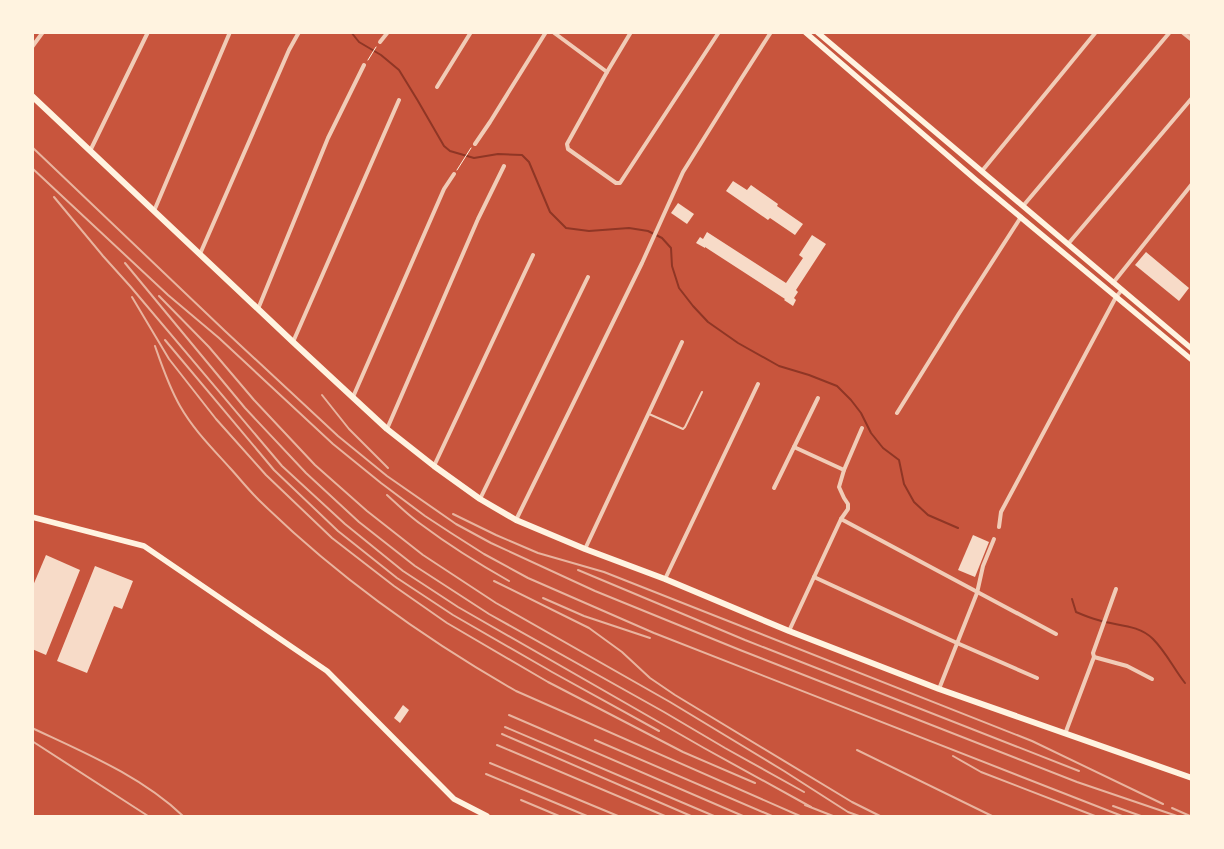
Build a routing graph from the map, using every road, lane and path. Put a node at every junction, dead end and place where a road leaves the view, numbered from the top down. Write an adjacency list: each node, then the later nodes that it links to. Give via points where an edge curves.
1 (43, 32): 20 (street)
2 (148, 32): 28 (street)
3 (230, 32): 34 (street)
4 (299, 32): 37 (street)
5 (388, 32): 18 (street)
6 (471, 32): 23 (street)
7 (546, 32): 27 (street)
8 (553, 32): 22 (street)
9 (631, 32): 22 (street)
10 (719, 32): 22 (street, via 620,183 568,149 567,144)
11 (771, 32): 63 (street, via 683,172)
12 (805, 32): 35 (main road)
13 (817, 32): 30 (main road)
14 (1096, 32): 30 (street)
15 (1170, 32): 33 (street)
16 (1182, 32): 17 (street)
17 (1192, 40)
18 (380, 42)
19 (376, 46): 21 (path)
20 (32, 47)
21 (364, 65): 43 (street, via 328,138)
22 (607, 72)
23 (437, 87)
24 (32, 96): 28 (main road)
25 (1192, 98): 36 (street)
26 (398, 100): 44 (street)
27 (474, 144): 31 (path)
28 (90, 151): 34 (main road)
29 (504, 166): 55 (street)
30 (982, 171): 33 (main road)
31 (454, 174): 50 (street, via 444,189)
32 (1192, 184): 40 (street)
33 (1023, 206): 36 (main road)
34 (154, 211): 37 (main road)
35 (1021, 217): 42 (main road); 52 (street)
36 (1068, 244): 40 (main road)
37 (200, 254): 43 (main road)
38 (534, 255): 57 (street)
39 (588, 277): 60 (street)
40 (1113, 283): 41 (main road)
41 (1122, 291): 42 (street); 46 (main road)
42 (1116, 297): 47 (main road); 64 (street, via 1001,512)
43 (258, 309): 44 (main road)
44 (293, 342): 50 (main road)
45 (682, 342): 53 (street)
46 (1192, 349)
47 (1192, 360)
48 (758, 384): 68 (street)
49 (702, 392): 53 (lane, via 683,429)
50 (352, 398): 55 (main road)
51 (818, 398): 56 (street)
52 (897, 413)
53 (649, 414): 66 (street)
54 (862, 428): 58 (street)
55 (387, 429): 57 (main road)
56 (794, 447): 58 (street); 59 (street)
57 (434, 466): 60 (main road)
58 (844, 470): 62 (street, via 839,487 848,509)
59 (774, 488)
60 (480, 499): 63 (main road)
61 (32, 517): 80 (main road, via 144,546 327,671 454,799)
62 (841, 519): 67 (street); 70 (street)
63 (516, 520): 66 (main road)
64 (999, 527)
65 (994, 539): 70 (street)
66 (585, 549): 68 (main road)
67 (814, 577): 71 (street); 73 (street)
68 (666, 579): 71 (main road)
69 (1116, 589): 74 (street)
70 (977, 593): 72 (street); 73 (street)
71 (789, 631): 77 (main road)
72 (1056, 634)
73 (957, 643): 75 (street); 77 (street)
74 (1094, 657): 76 (street, via 1127,666); 78 (street)
75 (1037, 678)
76 (1152, 679)
77 (939, 689): 78 (main road)
78 (1065, 734): 79 (main road)
79 (1192, 778)
80 (486, 816)

